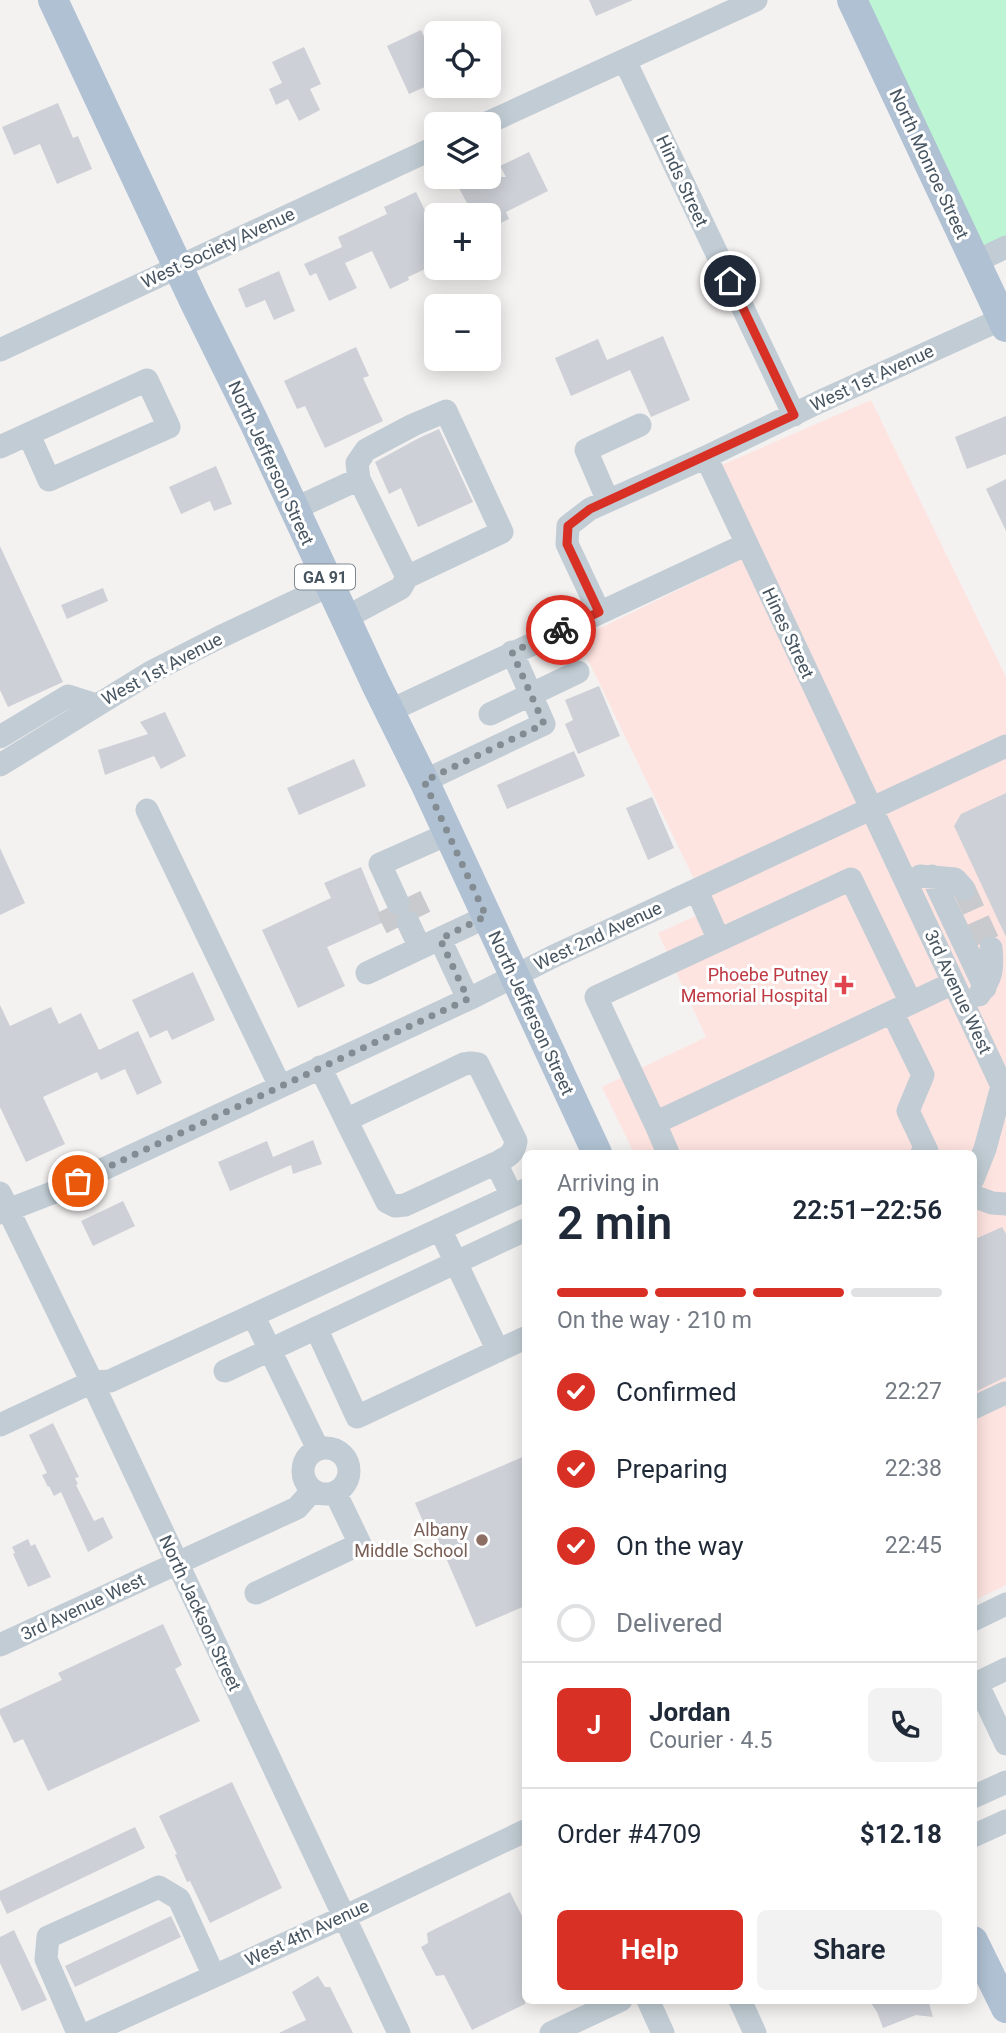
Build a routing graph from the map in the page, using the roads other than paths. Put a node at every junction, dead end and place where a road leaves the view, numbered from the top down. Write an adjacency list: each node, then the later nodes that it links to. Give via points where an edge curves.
1 (53, 0): 9 (main road, North Jefferson Street / GA 91)
2 (756, 0): 4 (street)
3 (852, 0): 8 (main road, North Monroe Street)
4 (625, 61): 5 (street); 12 (street, Hinds Street)
5 (501, 117)
6 (424, 153): 9 (street, West Society Avenue)
7 (1006, 247): 8 (street)
8 (975, 262): 10 (main road, North Monroe Street)
9 (179, 267): 11 (street, West Society Avenue); 19 (main road, North Jefferson Street / GA 91)
10 (1004, 323): 12 (street, West 1st Avenue)
11 (0, 350)
12 (794, 415): 16 (street, West 1st Avenue)
13 (640, 425): 18 (street, via 586,450)
14 (29, 435): 14 (street, via 147,380 169,427 49,480); 15 (street)
15 (0, 447)
16 (706, 457): 18 (street, West 1st Avenue); 20 (street, Hines Street)
17 (359, 479): 19 (street); 21 (street); 21 (street, via 357,463 366,450 446,411 502,532)
18 (608, 501): 23 (street, West 1st Avenue, via 568,526 567,535)
19 (294, 509): 22 (main road, North Jefferson Street / GA 91)
20 (747, 544): 23 (street); 33 (street, Hines Street)
21 (407, 577): 24 (street, via 401,588)
22 (330, 586): 24 (main road, North Jefferson Street / GA 91); 31 (street, West 1st Avenue, via 220,637)
23 (599, 612): 25 (street)
24 (345, 618): 28 (main road, North Jefferson Street / GA 91)
25 (512, 652): 27 (street); 28 (street)
26 (578, 672): 27 (street)
27 (531, 695): 29 (street); 32 (street, via 544,724)
28 (389, 710): 32 (main road, North Jefferson Street / GA 91)
29 (489, 714)
30 (1006, 746): 33 (street, West 2nd Avenue)
31 (2, 750)
32 (424, 781): 35 (main road, North Jefferson Street / GA 91)
33 (871, 809): 36 (street, 3rd Avenue West); 39 (street, West 2nd Avenue)
34 (147, 810): 52 (street)
35 (448, 834): 40 (main road, North Jefferson Street / GA 91); 41 (street, via 380,864)
36 (903, 876): 37 (street); 46 (street, 3rd Avenue West)
37 (932, 876): 38 (street, via 955,879); 47 (street)
38 (964, 889)
39 (697, 891): 42 (street); 45 (street, West 2nd Avenue)
40 (486, 916): 41 (street); 45 (main road, North Jefferson Street / GA 91)
41 (408, 919): 44 (street); 48 (street)
42 (719, 940): 49 (street, via 851,880); 55 (street, via 596,997)
43 (991, 948): 47 (street, via 993,968)
44 (367, 973)
45 (514, 976): 48 (street, West 2nd Avenue); 56 (main road, North Jefferson Street / GA 91)
46 (953, 983): 49 (street); 50 (street, 3rd Avenue West)
47 (985, 988): 50 (street)
48 (468, 999): 51 (street, West 2nd Avenue)
49 (902, 1007): 55 (street); 58 (street, via 923,1075 908,1111)
50 (967, 1012): 53 (street, 3rd Avenue West)
51 (320, 1067): 52 (street, West 2nd Avenue); 54 (street)
52 (280, 1086): 64 (street, West 2nd Avenue, via 52,1193)
53 (1004, 1086): 60 (street, 3rd Avenue West)
54 (346, 1120): 59 (street, via 387,1202 395,1206); 59 (street, via 464,1064 478,1064 516,1141 510,1156)
55 (654, 1123): 57 (street)
56 (596, 1150)
57 (667, 1150)
58 (927, 1150)
59 (496, 1163): 61 (street)
60 (977, 1169)
61 (519, 1193): 65 (street)
62 (977, 1197): 63 (street)
63 (1006, 1204)
64 (3, 1205): 74 (street, North Jackson Street)
65 (440, 1229): 67 (street); 68 (street)
66 (522, 1231): 67 (street)
67 (456, 1262): 69 (street); 72 (street)
68 (253, 1315): 71 (street); 74 (street, via 110,1381)
69 (316, 1328): 71 (street); 72 (street, via 357,1417)
70 (522, 1339): 72 (street)
71 (270, 1349): 73 (street); 78 (street)
72 (498, 1351)
73 (225, 1371)
74 (92, 1382): 77 (street); 80 (street, North Jackson Street)
75 (1005, 1393): 76 (street)
76 (977, 1406)
77 (0, 1425)
78 (318, 1449): 79 (street, via 306,1458 304,1479); 79 (street, via 334,1448 349,1466 346,1482)
79 (324, 1491): 80 (street, 3rd Avenue West); 81 (street, via 360,1544)
80 (176, 1563): 84 (street, 3rd Avenue West); 94 (street, North Jackson Street)
81 (256, 1593)
82 (1004, 1611): 83 (street)
83 (977, 1619)
84 (0, 1645)
85 (1006, 1669): 86 (street)
86 (977, 1683)
87 (977, 1688): 88 (street)
88 (1006, 1744)
89 (1006, 1782): 90 (street)
90 (977, 1795)
91 (1006, 1821): 93 (street)
92 (522, 1832): 94 (street, West 4th Avenue)
93 (977, 1834)
94 (344, 1917): 96 (street, West 4th Avenue); 103 (street, North Jackson Street)
95 (977, 1949): 100 (main road)
96 (214, 1976): 101 (street, via 179,1899 159,1886 48,1937 46,1959); 102 (street, West 4th Avenue)
97 (613, 2004): 104 (street)
98 (650, 2004): 105 (street)
99 (742, 2004): 106 (street)
100 (1006, 2008)
101 (78, 2033)
102 (89, 2033)
103 (399, 2033)
104 (551, 2033)
105 (663, 2033)
106 (755, 2033)

